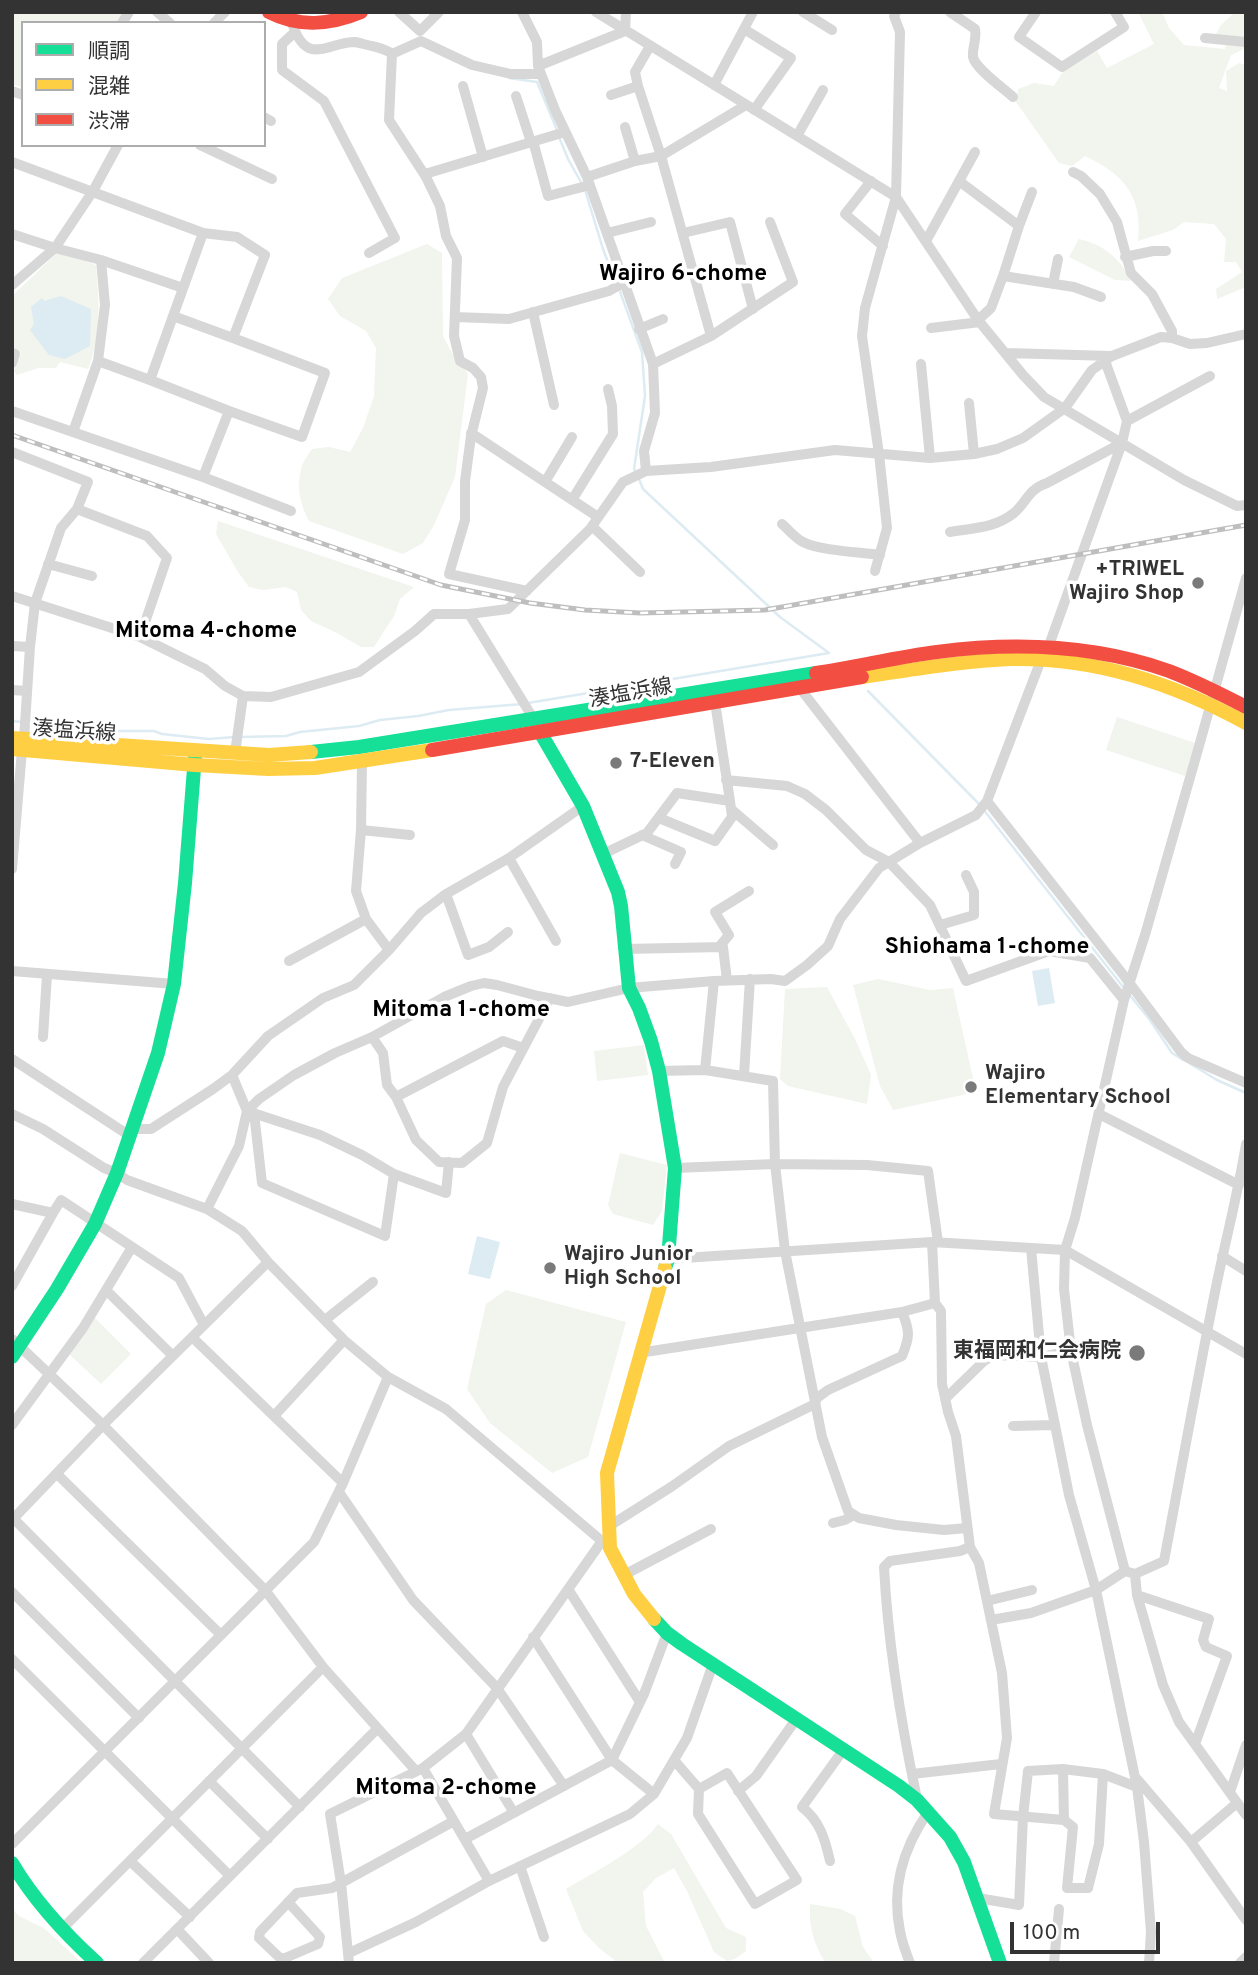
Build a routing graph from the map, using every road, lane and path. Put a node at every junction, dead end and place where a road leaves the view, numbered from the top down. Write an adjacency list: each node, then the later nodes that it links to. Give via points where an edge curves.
1 (269, 12): 14 (street)
2 (361, 12): 14 (street)
3 (399, 12): 4 (street, via 420,31)
4 (439, 12)
5 (522, 12): 22 (street, via 537,42)
6 (596, 12): 17 (street)
7 (626, 12): 17 (street)
8 (754, 12): 15 (street)
9 (803, 12): 16 (street)
10 (895, 12): 50 (street, via 900,32)
11 (950, 12): 29 (street, via 975,29 972,54 976,65)
12 (1036, 12): 13 (street, via 1019,37 1062,67 1124,27)
13 (1115, 12)
14 (293, 28): 21 (street, via 307,47 318,50 355,42); 62 (street, via 282,44 282,70 324,101 396,238)
15 (744, 29): 23 (street); 30 (street, via 791,58)
16 (832, 30)
17 (625, 31): 20 (street); 22 (street)
18 (1205, 38): 19 (street)
19 (1246, 42)
20 (650, 46): 23 (street); 25 (street, via 635,72)
21 (392, 54): 22 (street, via 421,41 472,65 510,74); 43 (street, via 389,120)
22 (539, 70): 32 (street)
23 (714, 85): 30 (street)
24 (463, 86): 38 (street)
25 (638, 86): 27 (street); 39 (street)
26 (823, 90): 33 (street)
27 (611, 94)
28 (516, 96): 34 (street)
29 (1013, 97)
30 (750, 107): 33 (street); 39 (street)
31 (625, 127): 40 (street)
32 (561, 133): 34 (street); 45 (street)
33 (797, 136): 46 (street)
34 (532, 142): 38 (street); 45 (street, via 548,196)
35 (117, 147): 48 (street)
36 (204, 147): 44 (street)
37 (975, 152): 47 (street)
38 (483, 156): 43 (street)
39 (662, 156): 40 (street); 56 (street)
40 (635, 161): 45 (street)
41 (12, 162): 48 (street)
42 (1073, 172): 63 (street, via 1100,194 1117,222)
43 (425, 174): 76 (street, via 457,258)
44 (272, 179)
45 (588, 181): 55 (street)
46 (870, 181): 50 (street); 59 (street, via 845,214)
47 (959, 181): 53 (street); 58 (street)
48 (93, 191): 54 (street); 60 (street)
49 (1032, 192): 53 (street)
50 (896, 197): 58 (street); 59 (street)
51 (650, 222): 55 (street)
52 (770, 222): 73 (street, via 793,282)
53 (1019, 226): 67 (street)
54 (204, 233): 71 (street); 83 (street, via 237,237 265,255)
55 (607, 233): 70 (street)
56 (684, 233): 73 (street, via 730,222); 82 (street)
57 (12, 234): 60 (street)
58 (926, 241): 78 (street)
59 (883, 246): 106 (street, via 862,336)
60 (55, 248): 65 (street); 69 (street)
61 (1166, 251): 63 (street)
62 (369, 253)
63 (1125, 257): 84 (street, via 1131,273 1152,293)
64 (1058, 259): 68 (street)
65 (101, 260): 71 (street); 88 (street, via 105,306)
66 (644, 275): 70 (street)
67 (1003, 276): 68 (street); 78 (street, via 990,308)
68 (1053, 284): 72 (street)
69 (12, 285)
70 (619, 285): 74 (street); 79 (street)
71 (183, 288): 75 (street)
72 (1101, 297)
73 (753, 309): 82 (street)
74 (533, 312): 76 (street, via 509,319); 96 (street)
75 (173, 316): 83 (street); 93 (street)
76 (455, 317): 102 (street, via 460,362 481,377 483,388)
77 (663, 318): 79 (street)
78 (979, 321): 80 (street); 86 (street)
79 (639, 328): 90 (street)
80 (931, 328)
81 (1246, 334): 84 (street, via 1190,344)
82 (711, 336): 90 (street)
83 (233, 338): 99 (street, via 325,373 302,437)
84 (1172, 338): 87 (street, via 1161,337)
85 (12, 353): 89 (street)
86 (1007, 353): 87 (street); 97 (street, via 1044,397)
87 (1108, 359): 97 (street, via 1092,370); 100 (street)
88 (98, 361): 93 (street); 101 (street)
89 (12, 363)
90 (653, 364): 109 (street, via 655,413 644,451)
91 (921, 364): 108 (street)
92 (1210, 376): 100 (street)
93 (150, 380): 99 (street)
94 (608, 389): 112 (street, via 613,434)
95 (969, 402): 107 (street)
96 (554, 405)
97 (1065, 408): 104 (street); 107 (street, via 1023,438)
98 (12, 411): 101 (street)
99 (229, 411): 110 (street)
100 (1127, 421): 104 (street)
101 (73, 432): 110 (street)
102 (471, 433): 111 (street); 125 (street, via 465,520 449,574)
103 (572, 437): 111 (street)
104 (1122, 443): 113 (street, via 1184,480 1237,506); 118 (street, via 1036,487 1016,511 996,524); 132 (street)
105 (12, 452): 114 (street, via 88,482)
106 (879, 454): 108 (street); 109 (street, via 835,450); 119 (street, via 887,528)
107 (974, 454): 108 (street)
108 (930, 458)
109 (646, 471): 116 (street, via 623,482)
110 (203, 477): 115 (street)
111 (545, 482): 112 (street)
112 (572, 500): 116 (street)
113 (1246, 505)
114 (77, 509): 120 (street, via 61,528); 129 (street, via 147,536 167,558)
115 (291, 511)
116 (595, 521): 122 (street); 125 (street)
117 (782, 524): 119 (street, via 803,542)
118 (950, 532)
119 (880, 555): 121 (street)
120 (48, 564): 123 (street); 127 (street)
121 (875, 571)
122 (640, 572)
123 (92, 576)
124 (1246, 578): 137 (street)
125 (527, 591): 128 (street, via 508,609)
126 (12, 596): 127 (street)
127 (35, 603): 129 (street); 131 (street)
128 (470, 614): 136 (street, via 434,614 359,672 271,697); 140 (street)
129 (140, 637): 136 (street, via 205,669)
130 (12, 646): 131 (street)
131 (30, 647): 135 (street)
132 (1045, 654): 133 (street, 湊塩浜線); 137 (street, 湊塩浜線, via 1090,651 1120,657 1168,671); 140 (street, 湊塩浜線, via 996,647 928,653); 148 (street)
133 (799, 687): 138 (street, 湊塩浜線); 155 (street)
134 (12, 690): 135 (street)
135 (27, 691): 143 (street)
136 (243, 696): 144 (street)
137 (1212, 697): 139 (street, 湊塩浜線); 141 (street, 湊塩浜線); 179 (street)
138 (715, 702): 142 (street, 湊塩浜線); 147 (street)
139 (1246, 707)
140 (533, 718): 144 (street, 湊塩浜線, via 326,751)
141 (1246, 723)
142 (540, 732): 146 (street, 湊塩浜線); 150 (street)
143 (18, 744): 145 (street, 湊塩浜線); 161 (street)
144 (235, 753): 145 (street, 湊塩浜線)
145 (195, 758): 146 (street, 湊塩浜線, via 268,769); 178 (street)
146 (362, 762): 152 (street)
147 (726, 780): 149 (street); 159 (street, via 787,786 805,794 866,850)
148 (987, 801): 155 (street, via 976,815); 179 (street)
149 (730, 805): 151 (street, via 677,793); 151 (street, via 732,817 715,841); 156 (street)
150 (583, 806): 157 (street); 158 (street)
151 (659, 818): 154 (street)
152 (360, 830): 153 (street); 165 (street, via 356,891)
153 (410, 835)
154 (642, 835): 157 (street); 160 (street, via 681,852)
155 (920, 844): 159 (street)
156 (773, 845)
157 (603, 854): 170 (street, via 621,906)
158 (509, 858): 164 (street); 168 (street)
159 (889, 862): 166 (street, via 930,905); 175 (street, via 840,919 828,946 807,965 785,981)
160 (675, 864)
161 (12, 869)
162 (966, 874): 166 (street, via 974,892 974,915)
163 (749, 891): 169 (street, via 715,912 729,935)
164 (446, 894): 167 (street, via 468,955 489,947); 171 (street, via 421,913)
165 (366, 919): 171 (street); 172 (street)
166 (940, 925): 182 (street, via 966,981 1049,951 1090,957)
167 (508, 932)
168 (556, 941)
169 (719, 947): 170 (street); 176 (street, via 723,947)
170 (625, 949): 180 (street)
171 (389, 950): 189 (street, via 355,985 323,998 268,1036)
172 (289, 961)
173 (12, 971): 174 (street)
174 (47, 975): 178 (street); 183 (street)
175 (750, 979): 176 (street); 190 (street)
176 (727, 980): 177 (street)
177 (714, 981): 180 (street); 187 (street)
178 (174, 984): 196 (street)
179 (1129, 984): 182 (street); 191 (street, via 1188,1058)
180 (629, 988): 181 (street, via 568,1002); 188 (street)
181 (550, 998): 184 (street, via 484,983 444,997); 185 (street)
182 (1124, 1000): 195 (street)
183 (43, 1037)
184 (372, 1037): 192 (street, via 383,1053 387,1085); 193 (street, via 294,1075 259,1099)
185 (523, 1048): 192 (street, via 503,1041); 198 (street, via 503,1087 487,1143 462,1163)
186 (12, 1059): 196 (street)
187 (705, 1070): 188 (street); 190 (street)
188 (659, 1071): 200 (street)
189 (232, 1075): 193 (street); 196 (street, via 151,1129)
190 (744, 1076): 199 (street, via 773,1080)
191 (1246, 1083)
192 (396, 1097): 198 (street, via 416,1140 439,1161)
193 (250, 1112): 202 (street, via 320,1135); 202 (street, via 262,1183 385,1236); 205 (street, via 239,1146)
194 (12, 1114): 201 (street)
195 (1098, 1114): 203 (street); 211 (street)
196 (132, 1133): 201 (street)
197 (1246, 1144): 203 (street)
198 (449, 1162): 202 (street, via 446,1193)
199 (775, 1164): 200 (street); 208 (street, via 928,1171); 212 (street)
200 (675, 1168): 214 (street)
201 (117, 1173): 205 (street); 207 (street)
202 (394, 1174)
203 (1239, 1185): 213 (street)
204 (12, 1204): 206 (street)
205 (207, 1209): 215 (street, via 242,1231)
206 (53, 1213): 207 (street, via 61,1200); 218 (street)
207 (95, 1224): 209 (street); 228 (street)
208 (935, 1242): 210 (street); 212 (street); 220 (street)
209 (132, 1247): 219 (street); 223 (street, via 179,1278)
210 (1031, 1248): 211 (street); 233 (street)
211 (1065, 1250): 225 (street); 229 (street)
212 (785, 1251): 214 (street); 224 (street)
213 (1222, 1256): 216 (street); 225 (street)
214 (668, 1259): 230 (street)
215 (268, 1262): 222 (street); 223 (street)
216 (1246, 1271)
217 (373, 1282): 222 (street)
218 (12, 1286)
219 (106, 1290): 232 (street); 234 (street)
220 (935, 1303): 221 (street); 236 (street, via 941,1311)
221 (902, 1312): 224 (street); 237 (street, via 909,1341 902,1356 828,1390)
222 (325, 1320): 227 (street)
223 (204, 1325): 226 (street)
224 (800, 1329): 230 (street); 237 (street)
225 (1207, 1332): 231 (street); 253 (street, via 1164,1561)
226 (192, 1337): 232 (street); 238 (street)
227 (344, 1340): 235 (street); 238 (street)
228 (15, 1348): 234 (street)
229 (1071, 1351): 233 (street); 253 (street, via 1087,1425)
230 (639, 1353): 248 (street, via 607,1473)
231 (1246, 1354)
232 (173, 1356): 240 (street)
233 (1041, 1357): 236 (street, via 993,1356); 241 (street)
234 (48, 1373): 239 (street); 240 (street)
235 (388, 1377): 244 (street); 251 (street, via 446,1409)
236 (945, 1399): 249 (street, via 956,1436)
237 (815, 1404): 245 (street, via 848,1511); 248 (street, via 729,1446)
238 (274, 1416): 244 (street)
239 (12, 1425)
240 (103, 1425): 243 (street); 256 (street)
241 (1055, 1425): 242 (street); 258 (street)
242 (1013, 1426)
243 (57, 1474): 246 (street); 264 (street)
244 (341, 1487): 256 (street, via 314,1542); 270 (street, via 413,1600)
245 (854, 1515): 247 (street); 249 (street, via 944,1530)
246 (13, 1520): 269 (street)
247 (833, 1523)
248 (611, 1525): 251 (street)
249 (967, 1528): 252 (street)
250 (711, 1529): 254 (street)
251 (606, 1545): 254 (street); 255 (street)
252 (970, 1546): 261 (street); 286 (street, via 890,1561 884,1567 892,1657)
253 (1130, 1572): 258 (street); 260 (street)
254 (624, 1575): 263 (street)
255 (568, 1589): 265 (street); 271 (street)
256 (265, 1590): 264 (street); 268 (street)
257 (1032, 1590): 261 (street)
258 (1096, 1591): 262 (street, via 1031,1614); 289 (street)
259 (12, 1592): 272 (street)
260 (1137, 1595): 276 (street, via 1163,1685 1179,1722); 276 (street, via 1209,1619 1203,1640 1206,1647 1227,1656)
261 (988, 1601): 262 (street)
262 (991, 1620): 283 (street, via 1002,1673 1007,1738)
263 (667, 1633): 267 (street); 271 (street)
264 (222, 1635): 269 (street)
265 (533, 1637): 270 (street); 281 (street)
266 (12, 1659): 280 (street)
267 (713, 1664): 273 (street); 282 (street, via 687,1738)
268 (323, 1667): 274 (street); 278 (street)
269 (176, 1681): 272 (street); 278 (street)
270 (497, 1688): 275 (street); 290 (street)
271 (640, 1702): 281 (street)
272 (139, 1718): 280 (street)
273 (797, 1718): 279 (street); 292 (street, via 756,1776)
274 (377, 1729): 284 (street); 297 (street)
275 (466, 1734): 284 (street); 299 (street)
276 (1195, 1744): 293 (street)
277 (1246, 1745): 293 (street)
278 (242, 1748): 288 (street); 297 (street)
279 (844, 1749): 295 (street); 309 (street, via 802,1807 822,1832)
280 (105, 1753): 302 (street); 308 (street)
281 (612, 1760): 290 (street); 294 (street)
282 (674, 1760): 291 (street); 294 (street)
283 (1001, 1763): 286 (street); 301 (street, via 994,1814)
284 (420, 1769): 304 (street); 315 (street, via 330,1814)
285 (1063, 1769): 287 (street); 301 (street, via 1028,1771); 303 (street)
286 (912, 1774): 295 (street)
287 (1103, 1774): 289 (street); 303 (street, via 1100,1844 1088,1888 1067,1888 1073,1828)
288 (209, 1781): 302 (street); 305 (street)
289 (1136, 1782): 307 (street); 332 (street, via 1150,1919)
290 (564, 1786): 299 (street)
291 (699, 1789): 292 (street, via 727,1773); 292 (street, via 698,1814 755,1904 797,1880)
292 (738, 1791)
293 (1230, 1793): 296 (street)
294 (654, 1794): 312 (street, via 629,1814)
295 (917, 1800): 298 (street)
296 (1237, 1803): 300 (street); 307 (street)
297 (300, 1807): 305 (street)
298 (928, 1812): 316 (street, via 964,1862); 329 (street, via 914,1833 897,1888 900,1931)
299 (514, 1813): 306 (street)
300 (1246, 1815)
301 (1023, 1816): 303 (street); 316 (street, via 1019,1905)
302 (172, 1819): 310 (street); 313 (street)
303 (1064, 1820)
304 (454, 1821): 306 (street); 315 (street)
305 (268, 1839): 313 (street)
306 (465, 1839): 314 (street)
307 (1191, 1842): 320 (street)
308 (12, 1844)
309 (830, 1860)
310 (130, 1861): 319 (street); 321 (street)
311 (12, 1863): 321 (street)
312 (520, 1866): 314 (street); 323 (street)
313 (230, 1876): 319 (street)
314 (489, 1881): 325 (street)
315 (341, 1883): 317 (street, via 297,1893); 325 (street)
316 (978, 1898): 330 (street)
317 (288, 1902): 317 (street, via 258,1938 280,1958 318,1944 320,1937)
318 (1059, 1909): 331 (street)
319 (190, 1917): 322 (street)
320 (1246, 1920)
321 (61, 1930): 326 (street)
322 (177, 1930): 327 (street); 328 (street)
323 (544, 1937)
324 (1246, 1957): 333 (street)
325 (349, 1958)
326 (97, 1963)
327 (144, 1963)
328 (209, 1963)
329 (910, 1963)
330 (1000, 1963)
331 (1054, 1963)
332 (1149, 1963)
333 (1240, 1963)

